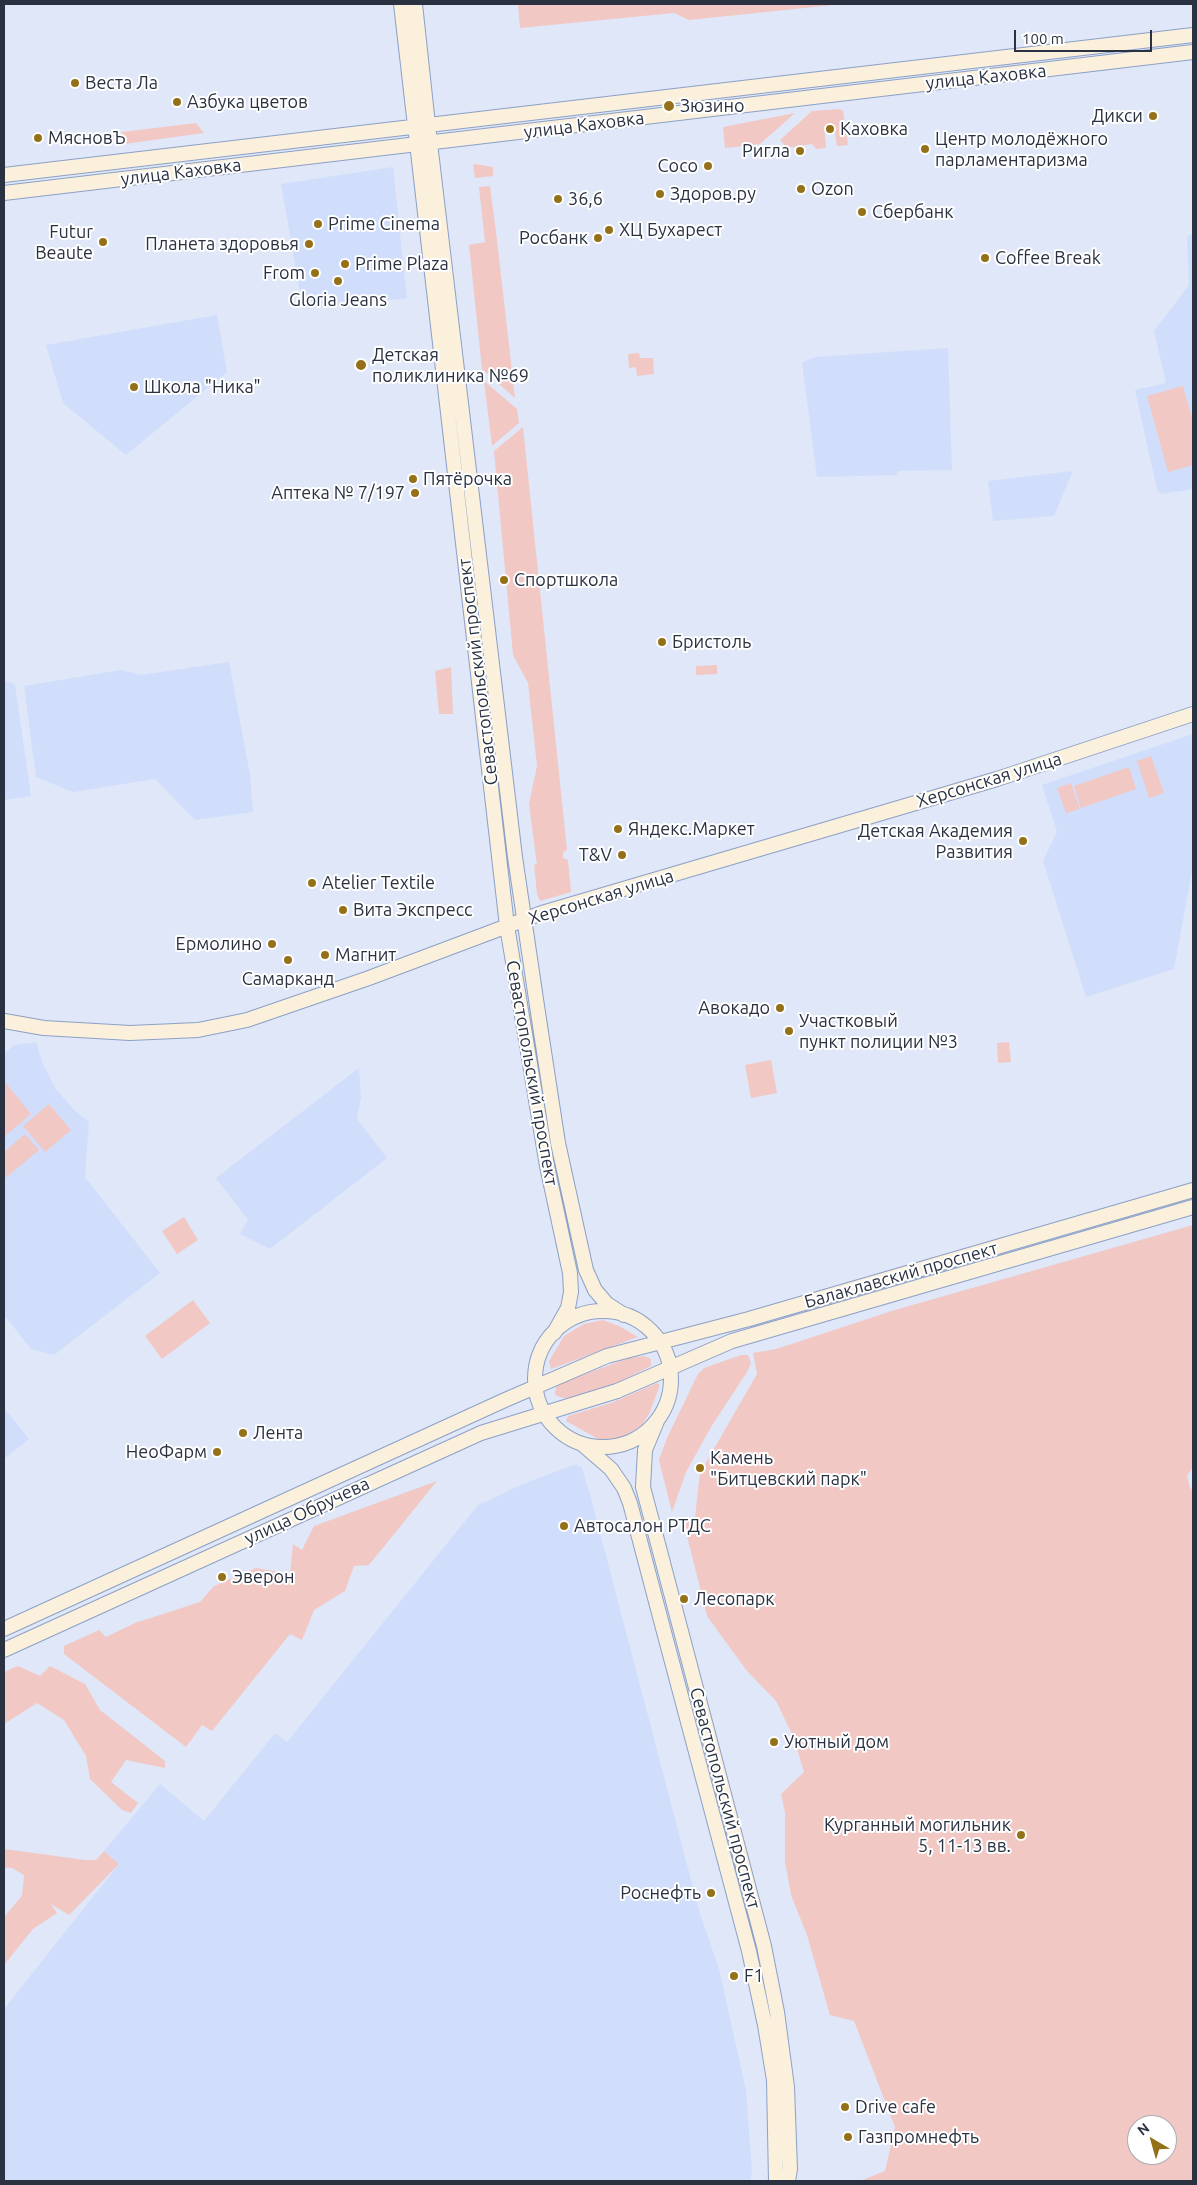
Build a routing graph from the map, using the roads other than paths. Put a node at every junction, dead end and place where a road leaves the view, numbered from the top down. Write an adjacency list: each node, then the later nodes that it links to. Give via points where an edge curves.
1 (400, 4): 5 (main road, Севастопольский проспект)
2 (415, 4): 5 (main road, Севастопольский проспект)
3 (1193, 35): 5 (main road, улица Каховка)
4 (1193, 52): 6 (main road, улица Каховка)
5 (422, 126): 6 (main road, Севастопольский проспект); 7 (main road, улица Каховка)
6 (423, 144): 8 (main road, улица Каховка); 10 (main road, Севастопольский проспект); 11 (main road, Севастопольский проспект)
7 (4, 175)
8 (4, 193)
9 (1193, 714): 10 (main road, Херсонская улица, via 997,779 572,903)
10 (524, 920): 11 (main road, Херсонская улица); 15 (main road, Севастопольский проспект, via 558,1143 579,1245 595,1290 607,1304)
11 (507, 926): 12 (main road, Херсонская улица, via 329,993 230,1024 186,1031 120,1032 44,1028); 16 (main road, Севастопольский проспект, via 547,1166 570,1274 568,1308)
12 (4, 1021)
13 (1193, 1190): 17 (main road, Балаклавский проспект, via 749,1319)
14 (1193, 1208): 19 (main road, Балаклавский проспект, via 732,1341)
15 (624, 1315): 16 (main road, via 590,1311 564,1323); 17 (main road, Севастопольский проспект, via 638,1322)
16 (554, 1333): 20 (main road, Севастопольский проспект, via 540,1354)
17 (658, 1341): 18 (main road, Балаклавский проспект); 19 (main road, Севастопольский проспект)
18 (607, 1356): 20 (main road, улица Обручева)
19 (672, 1366): 21 (main road, Балаклавский проспект); 23 (main road, Севастопольский проспект, via 669,1393)
20 (535, 1386): 22 (main road); 25 (main road, улица Обручева)
21 (617, 1391): 22 (main road, улица Обручева)
22 (546, 1414): 24 (main road, Севастопольский проспект, via 562,1431); 26 (main road, улица Обручева, via 514,1421 450,1446)
23 (657, 1421): 24 (main road, via 640,1437 617,1447); 28 (main road, Севастопольский проспект, via 645,1450 643,1487 778,2012 787,2087)
24 (582, 1444): 27 (main road, Севастопольский проспект, via 611,1469 630,1503 748,1951 766,2025 774,2080)
25 (4, 1629)
26 (4, 1650)
27 (776, 2181)
28 (788, 2181)

